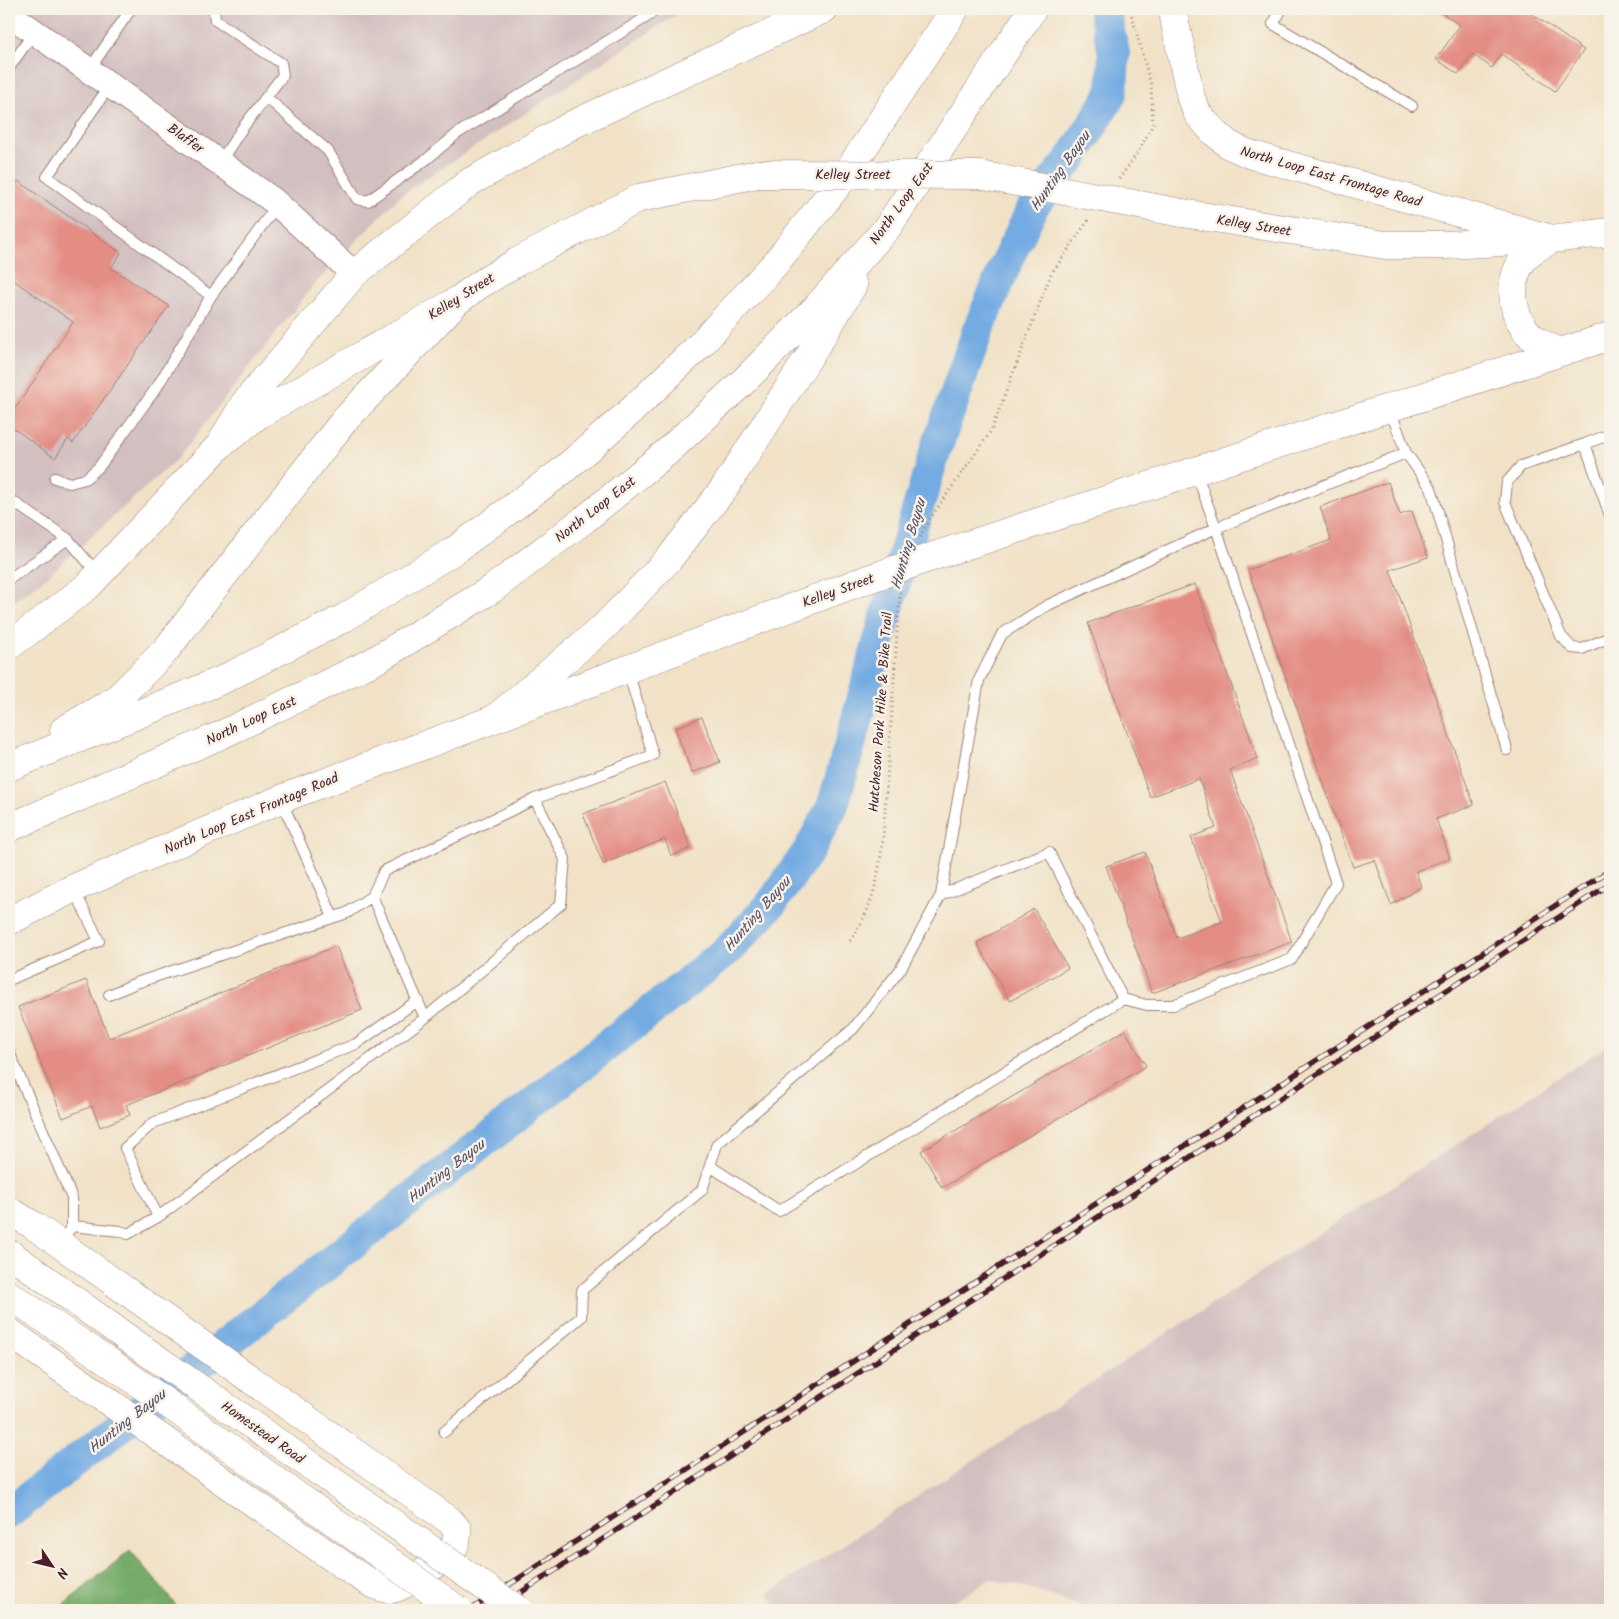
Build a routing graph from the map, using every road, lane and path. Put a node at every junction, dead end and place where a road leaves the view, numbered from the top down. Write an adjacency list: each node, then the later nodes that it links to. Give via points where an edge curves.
1 (131, 9): 13 (lane)
2 (214, 9): 15 (lane, via 215,20 280,63 283,75)
3 (652, 9): 15 (lane, via 650,15 458,133 368,201 358,199 328,151)
4 (824, 9): 24 (main road, via 574,124 470,182)
5 (955, 9): 50 (main road, via 845,176 774,265 700,345 561,472 455,550 344,618 222,680)
6 (1033, 9): 21 (main road, North Loop East)
7 (1130, 9): 18 (path, via 1151,85 1153,124)
8 (1172, 9): 23 (main road, North Loop East Frontage Road, via 1191,98 1198,114 1229,145 1249,154)
9 (1282, 9): 16 (lane, via 1273,24)
10 (9, 14): 11 (street, Blaffer)
11 (34, 32): 12 (lane); 13 (street, Blaffer)
12 (9, 68)
13 (89, 70): 14 (street, Blaffer)
14 (110, 85): 17 (street, Blaffer); 25 (lane, via 47,177)
15 (266, 97): 17 (lane)
16 (1412, 106)
17 (220, 162): 19 (street, Blaffer)
18 (1118, 180)
19 (278, 204): 24 (street, Blaffer); 25 (lane)
20 (1096, 211): 40 (path, via 1051,274 991,431 929,520)
21 (887, 228): 47 (main road, via 725,487 669,559 605,626); 53 (main road, North Loop East, via 816,308 667,452 492,589 374,661 223,734)
22 (1610, 232): 23 (main road, Kelley Street)
23 (1552, 239): 26 (main road, Kelley Street, bridge, via 1385,246 1182,214 979,175 758,174 639,198 517,262); 28 (main road, via 1532,251 1523,261 1516,273 1513,300 1516,313 1530,336)
24 (354, 274): 32 (main road, via 244,404)
25 (211, 296): 35 (lane, via 157,387 99,467 85,479 70,483)
26 (457, 301): 32 (main road, Kelley Street, via 258,415); 49 (main road, via 343,422 165,651 117,699)
27 (1610, 336): 28 (main road, Kelley Street)
28 (1561, 352): 29 (main road, Kelley Street)
29 (1390, 408): 33 (lane); 34 (main road, Kelley Street)
30 (1610, 434): 31 (lane)
31 (1585, 444): 37 (lane); 44 (lane, via 1521,466 1508,482 1505,502 1561,636 1572,648 1582,649)
32 (220, 445): 41 (main road)
33 (1406, 453): 38 (lane); 48 (lane, via 1431,488)
34 (1196, 471): 38 (lane); 40 (main road, Kelley Street)
35 (55, 478)
36 (9, 498): 39 (lane)
37 (1610, 516)
38 (1216, 528): 55 (lane, via 1046,606 1002,634 979,680); 62 (lane, via 1336,883 1292,959 1173,1005 1147,1005)
39 (68, 539): 41 (lane); 42 (lane)
40 (929, 548): 46 (main road, Kelley Street, bridge, via 857,582)
41 (99, 575): 45 (main road)
42 (9, 580)
43 (901, 588): 59 (path, Hutcheson Park Hike & Bike Trail, via 879,870 862,922)
44 (1610, 637)
45 (9, 646)
46 (626, 668): 47 (main road, Kelley Street); 52 (lane, via 653,755)
47 (498, 716): 51 (main road, North Loop East Frontage Road)
48 (1507, 750)
49 (9, 762)
50 (9, 767)
51 (280, 799): 54 (main road, North Loop East Frontage Road); 57 (lane)
52 (535, 799): 56 (lane, via 384,871); 64 (lane, via 565,859 561,904)
53 (9, 828)
54 (74, 888): 58 (main road, North Loop East Frontage Road); 60 (lane, via 99,941)
55 (941, 895): 62 (lane, via 1048,852); 66 (lane, via 900,970 853,1029 717,1144)
56 (372, 896): 57 (lane, via 347,913); 63 (lane)
57 (333, 918): 61 (lane, via 136,983)
58 (9, 921)
59 (850, 941)
60 (9, 980)
61 (109, 995)
62 (1123, 999): 66 (lane, via 779,1212)
63 (418, 1000): 64 (lane); 68 (lane, via 356,1044 153,1123 125,1148)
64 (426, 1018): 68 (lane)
65 (9, 1052): 69 (lane, via 72,1198)
66 (710, 1166): 73 (lane, via 702,1190 582,1290 581,1317)
67 (9, 1211): 69 (main road, via 33,1225)
68 (158, 1217): 69 (lane, via 128,1234 120,1231)
69 (66, 1234): 72 (main road, via 147,1306 449,1520 457,1529 457,1541 451,1551 407,1583 393,1589 374,1584 352,1572)
70 (9, 1253): 75 (main road, Homestead Road, bridge)
71 (9, 1295): 74 (main road, bridge, via 102,1357)
72 (9, 1332)
73 (444, 1432)
74 (458, 1610)
75 (518, 1610)

